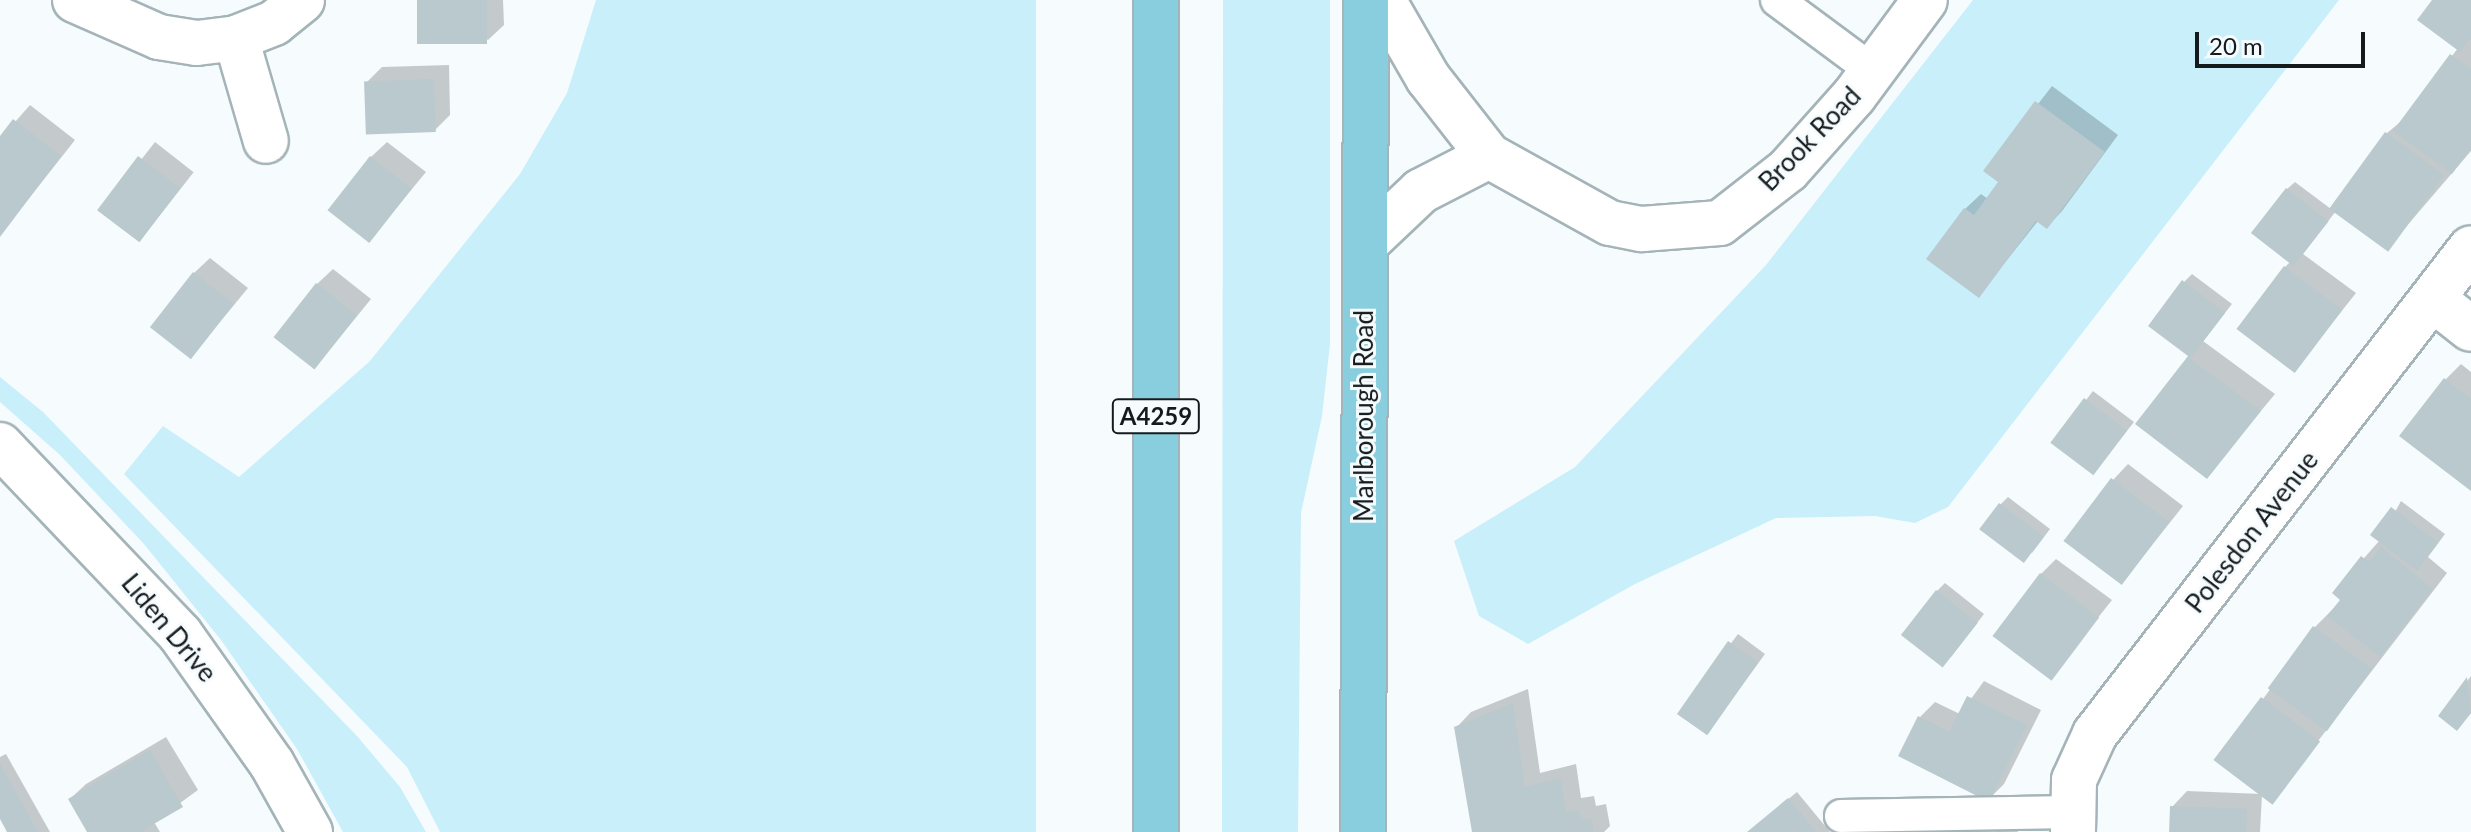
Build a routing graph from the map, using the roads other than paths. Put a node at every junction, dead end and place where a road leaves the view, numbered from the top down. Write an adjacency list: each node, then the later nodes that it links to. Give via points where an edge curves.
1 (75, 0): 8 (street, via 159,37 197,43)
2 (302, 0): 8 (street, via 274,23)
3 (1156, 0): 20 (main road, A4259)
4 (1366, 0): 12 (main road, Marlborough Road)
5 (1383, 0): 11 (street, Brook Road, via 1428,78)
6 (1777, 0): 9 (lane)
7 (1925, 0): 9 (street, Brook Road)
8 (236, 38): 10 (street)
9 (1873, 71): 11 (street, Brook Road, via 1788,170 1720,223 1642,229 1610,223)
10 (266, 141)
11 (1489, 156): 12 (street, via 1421,191)
12 (1365, 244): 21 (main road, Marlborough Road)
13 (2471, 248): 14 (street, Polesdon Avenue)
14 (2433, 299): 15 (street); 18 (street, Polesdon Avenue, via 2095,734 2082,756)
15 (2471, 329)
16 (0, 445): 19 (street, Liden Drive, via 79,522 180,634 272,764)
17 (1841, 816): 18 (lane)
18 (2071, 822)
19 (310, 832)
20 (1156, 832)
21 (1363, 832)

